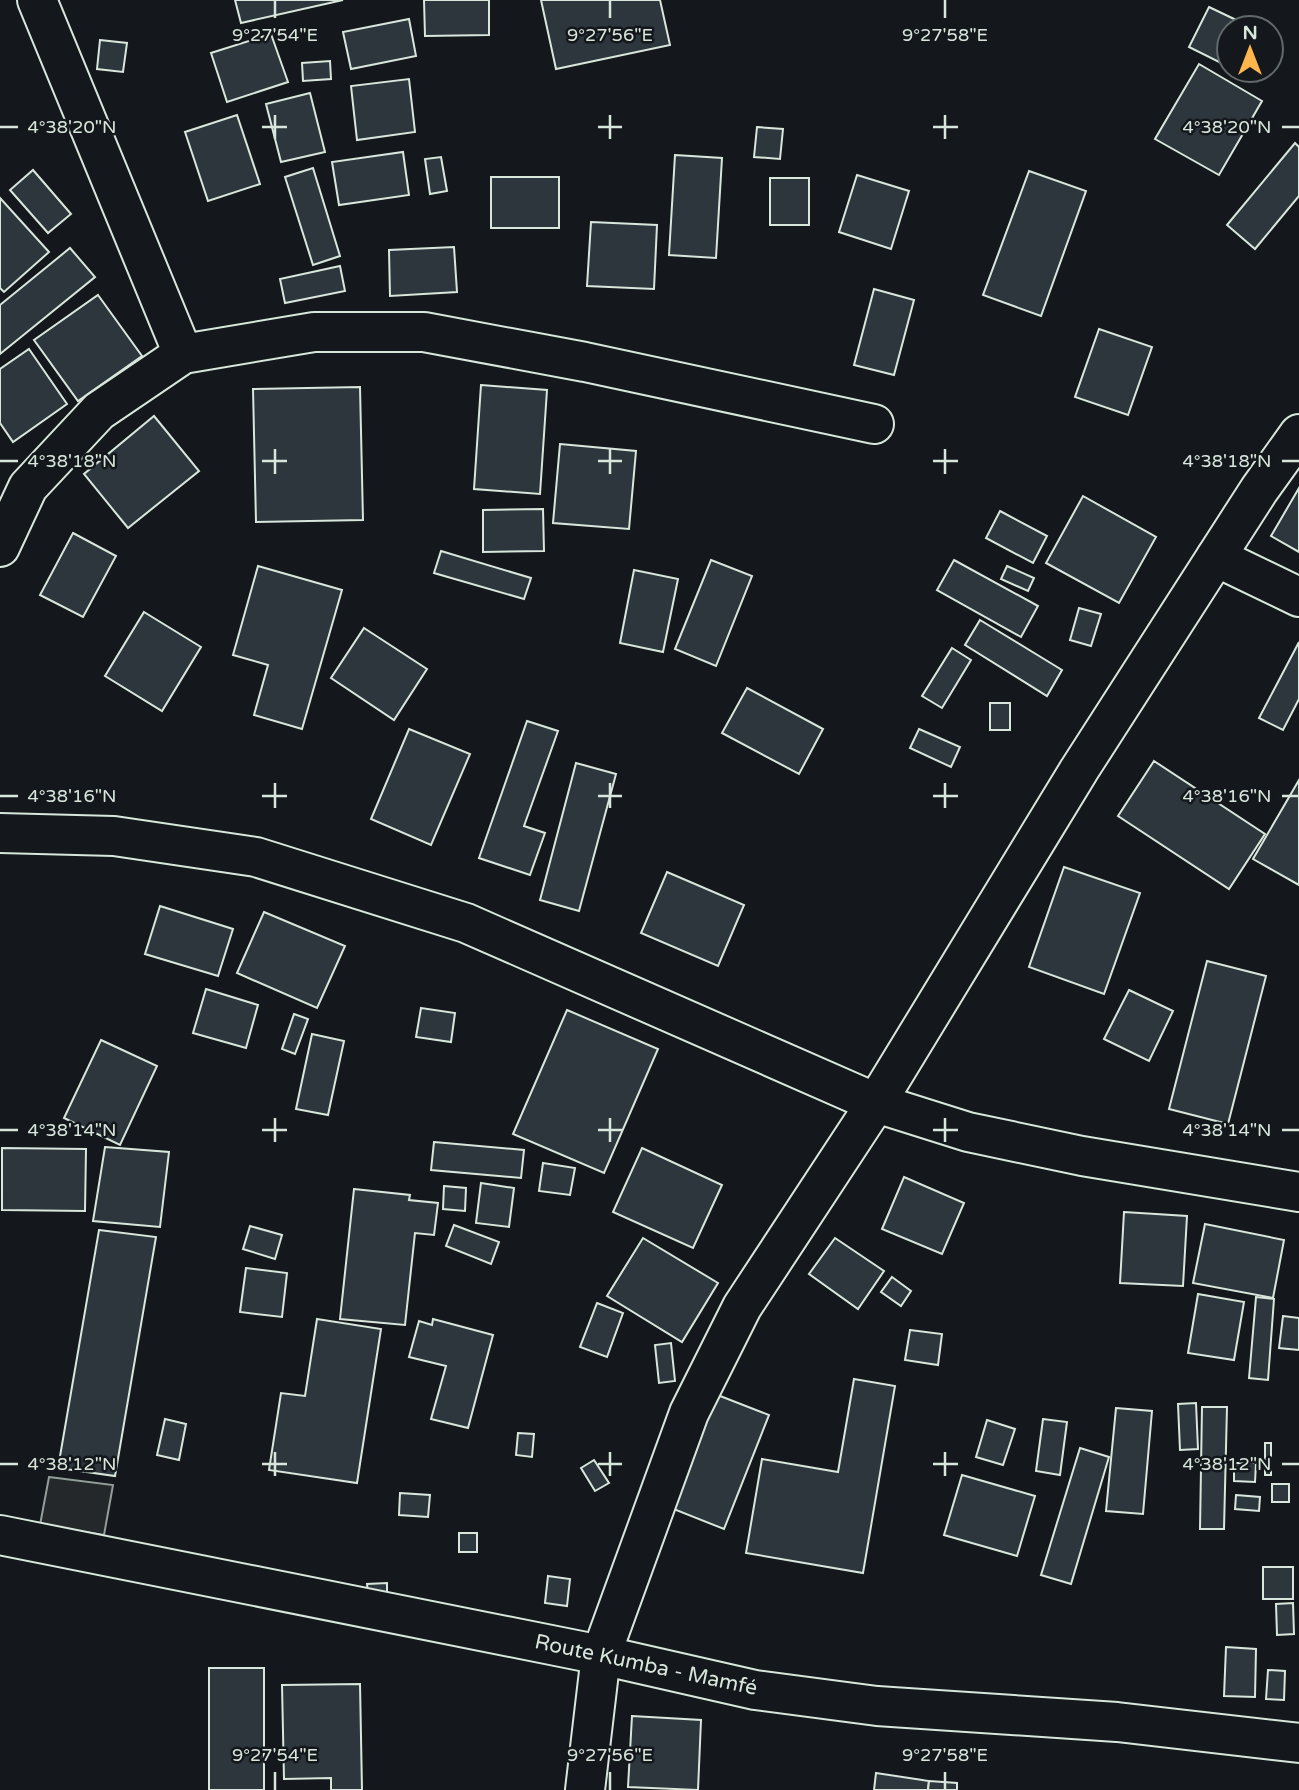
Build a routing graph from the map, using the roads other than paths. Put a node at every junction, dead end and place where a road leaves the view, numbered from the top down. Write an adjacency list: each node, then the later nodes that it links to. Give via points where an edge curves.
1 (37, 0): 2 (main road)
2 (183, 354): 3 (main road, via 314,332 424,331); 5 (main road, via 99,411 28,487)
3 (874, 424)
4 (1299, 434): 6 (main road)
5 (0, 547)
6 (1216, 557): 7 (main road); 9 (main road, via 1079,769)
7 (1299, 597)
8 (0, 833): 9 (main road, via 114,836 270,861 467,923)
9 (876, 1103): 10 (main road, via 968,1132 1082,1156); 12 (main road, via 736,1319 689,1413)
10 (1299, 1192)
11 (0, 1535): 12 (main road, Route Kumba - Mamfé)
12 (600, 1654): 13 (main road, Route Kumba - Mamfé, via 755,1690 877,1706 1117,1722); 14 (main road)
13 (1299, 1743)
14 (585, 1790)

